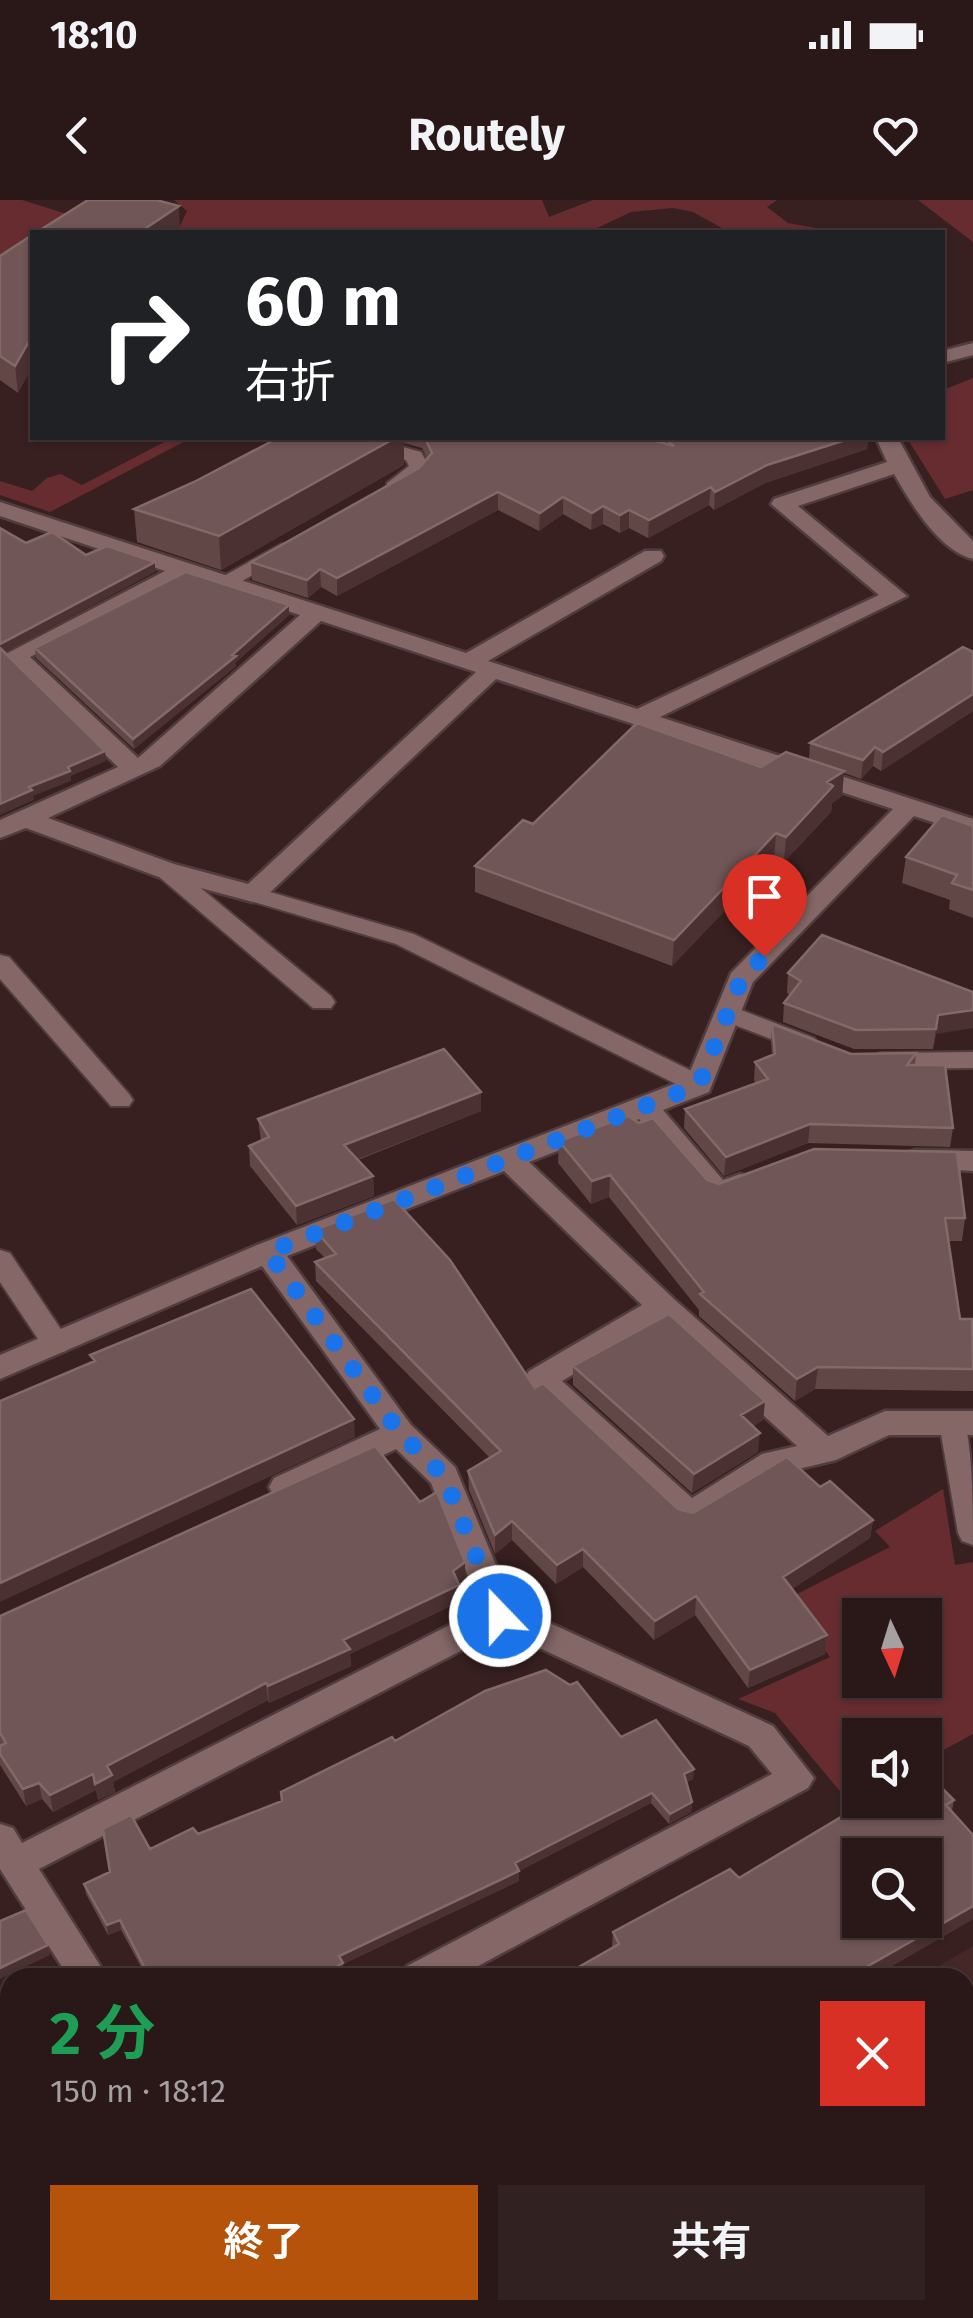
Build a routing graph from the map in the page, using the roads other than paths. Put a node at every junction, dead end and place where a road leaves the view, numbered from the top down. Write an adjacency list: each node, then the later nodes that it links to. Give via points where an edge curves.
1 (973, 349): 2 (street)
2 (945, 357)
3 (357, 440): 6 (lane, via 414,456 420,468)
4 (888, 440): 5 (street)
5 (899, 465): 9 (street, via 950,536); 15 (street, via 782,504 895,596)
6 (376, 498)
7 (0, 509): 11 (street)
8 (308, 536): 12 (lane)
9 (973, 552)
10 (653, 556): 14 (street)
11 (184, 570): 12 (street); 16 (street, via 14,656)
12 (222, 583): 13 (street)
13 (315, 614): 14 (street); 16 (street, via 151,761)
14 (478, 668): 15 (street); 22 (street)
15 (635, 719): 17 (street)
16 (135, 768): 18 (street)
17 (909, 808): 19 (street); 25 (street, via 741,980)
18 (27, 819): 20 (street); 21 (street)
19 (973, 827)
20 (0, 830)
21 (165, 870): 22 (street); 24 (lane)
22 (253, 894): 27 (lane, via 405,938)
23 (0, 963): 28 (lane)
24 (322, 1002)
25 (728, 1013): 26 (lane, via 841,1058); 27 (street)
26 (973, 1060)
27 (699, 1085): 29 (street)
28 (120, 1100)
29 (645, 1107): 31 (street); 33 (street, via 718,1193)
30 (882, 1159): 32 (street)
31 (510, 1160): 34 (street); 36 (street)
32 (973, 1161)
33 (772, 1172)
34 (268, 1252): 37 (street); 40 (street)
35 (0, 1260): 37 (lane)
36 (663, 1307): 41 (street); 41 (street, via 540,1379 690,1515 773,1463)
37 (56, 1344): 38 (street)
38 (0, 1368)
39 (963, 1422): 41 (street, via 885,1423); 43 (lane)
40 (400, 1433): 42 (street); 44 (street, via 444,1476)
41 (826, 1452)
42 (261, 1498)
43 (973, 1534)
44 (500, 1616): 45 (street); 47 (street, via 761,1736 796,1778)
45 (9, 1850): 46 (street)
46 (84, 1968)
47 (439, 1968)

